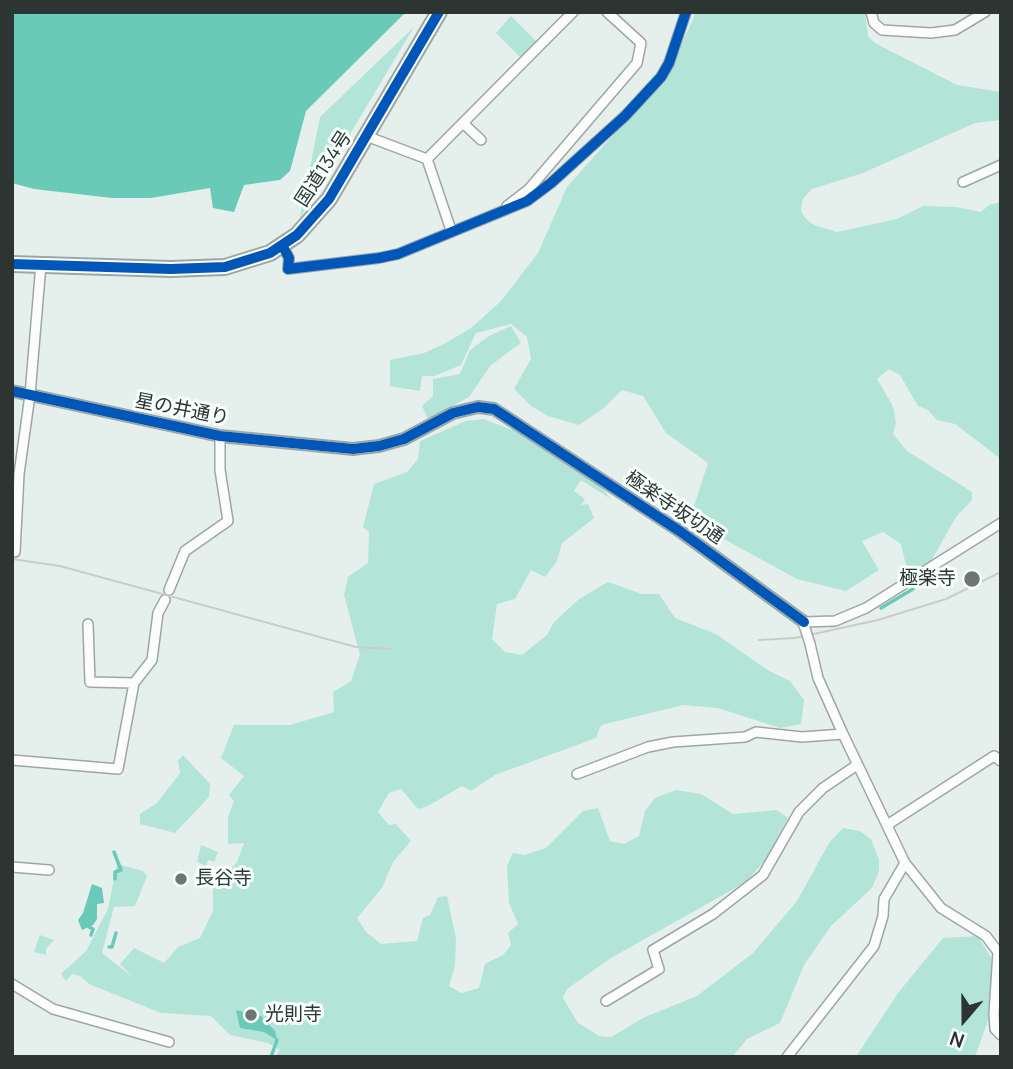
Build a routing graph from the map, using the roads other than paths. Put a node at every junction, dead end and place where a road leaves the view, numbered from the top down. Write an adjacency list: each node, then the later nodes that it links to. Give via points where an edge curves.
1 (439, 12): 8 (highway, 国道134号)
2 (573, 12): 7 (street)
3 (607, 12): 13 (street, via 641,43 637,62 528,188)
4 (686, 12): 13 (street, via 669,63 645,96 551,183 527,201)
5 (871, 12): 6 (street, via 882,30 930,33 955,30)
6 (985, 12)
7 (463, 123): 9 (street); 10 (street)
8 (366, 136): 10 (street); 15 (highway, 国道134号, via 329,199)
9 (481, 140)
10 (427, 159): 14 (street)
11 (1001, 165): 12 (street)
12 (963, 182)
13 (503, 210): 14 (street)
14 (451, 230): 15 (street, via 398,254 288,269 289,258)
15 (282, 245): 17 (highway, 国道134号, via 225,267)
16 (12, 264): 17 (highway, 国道134号)
17 (41, 264): 19 (street)
18 (12, 391): 19 (street, 星の井通り)
19 (30, 395): 20 (street, 星の井通り); 23 (street)
20 (220, 436): 21 (street, 星の井通り); 24 (street, via 228,521 184,551)
21 (330, 448): 27 (street, 極楽寺坂切通, via 379,446 404,439 453,413 478,407 494,410 681,532)
22 (1001, 523): 27 (street, via 866,608 835,621)
23 (15, 552)
24 (169, 590)
25 (165, 600): 28 (street, via 158,614 152,660)
26 (88, 624): 28 (street, via 90,682)
27 (804, 625): 29 (street, bridge, via 818,678)
28 (134, 683): 30 (street, via 118,769)
29 (843, 734): 32 (street); 33 (street, via 802,737 756,732 745,737 673,742)
30 (12, 760)
31 (1001, 761): 34 (street, via 994,755)
32 (857, 765): 34 (street); 39 (street, via 823,788 799,812 763,875 713,914 653,950 659,969)
33 (577, 774)
34 (887, 825): 35 (street)
35 (905, 863): 40 (street, via 941,908 986,936 995,947 1000,960 993,993 995,1029); 42 (street, via 884,899 874,946)
36 (12, 867): 37 (street)
37 (49, 870)
38 (12, 984): 41 (street, via 52,1009)
39 (606, 1001)
40 (1001, 1035)
41 (169, 1042)
42 (787, 1057)

